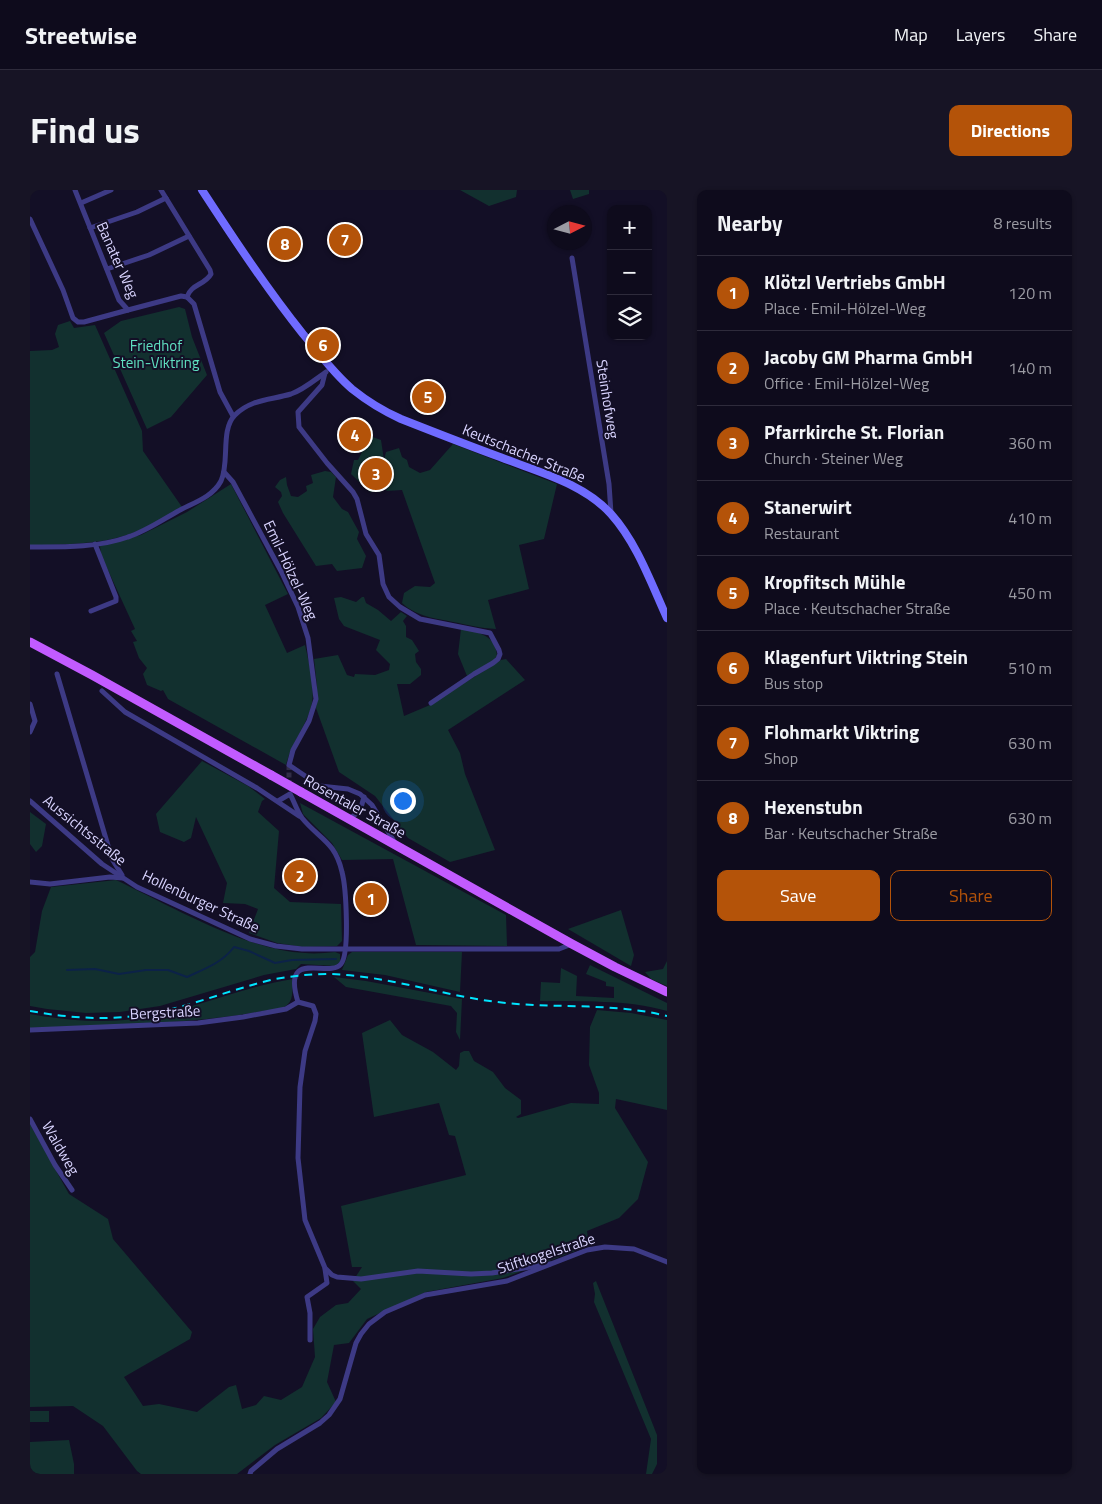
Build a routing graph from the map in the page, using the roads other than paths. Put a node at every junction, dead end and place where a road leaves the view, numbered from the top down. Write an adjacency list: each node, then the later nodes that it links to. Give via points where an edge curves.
1 (76, 190): 6 (street, Banater Weg)
2 (111, 190): 6 (street)
3 (161, 190): 5 (street)
4 (202, 190): 14 (main road, Keutschacher Straße)
5 (166, 198): 8 (street); 9 (street)
6 (81, 203): 8 (street, Banater Weg)
7 (30, 219): 13 (street, via 73,318 84,322)
8 (90, 228): 11 (street, Banater Weg)
9 (189, 236): 11 (street, via 149,255); 12 (street, via 211,274 209,279 192,288)
10 (572, 258): 17 (street, Steinhofweg, via 610,484)
11 (107, 269): 13 (street, Banater Weg, via 119,300)
12 (187, 297): 13 (street, Banater Weg); 15 (street, via 194,304 220,392)
13 (128, 310)
14 (328, 370): 15 (street, via 297,392 257,401); 17 (main road, Keutschacher Straße, via 384,411 570,485); 25 (street, via 322,385 298,412 300,427 357,499 366,534 379,555 389,597 420,619 490,633 499,650 498,659 493,664)
15 (233, 416): 16 (street, via 227,433)
16 (224, 472): 18 (street, via 216,489 204,498 129,537); 28 (street, Emil-Hölzel-Weg, via 233,482 281,572 308,638 316,699 289,765 320,786 348,789)
17 (611, 514): 21 (main road, Keutschacher Straße, via 638,556)
18 (95, 544): 19 (street); 20 (street, via 116,601)
19 (30, 547)
20 (91, 611)
21 (667, 618)
22 (30, 642): 32 (main road, Rosentaler Straße, bridge)
23 (57, 674): 34 (street, Hollenburger Straße, via 112,859)
24 (102, 690): 30 (street, via 125,712)
25 (431, 703)
26 (30, 704): 27 (street, via 35,721)
27 (30, 732)
28 (364, 797): 32 (street, via 360,810); 33 (street)
29 (30, 801): 34 (street, Aussichtsstraße, via 102,864)
30 (278, 801): 31 (street); 31 (street, via 290,794)
31 (301, 817): 37 (street, via 326,840 339,862 346,904)
32 (349, 819): 33 (main road, Rosentaler Straße)
33 (396, 846): 36 (main road, Rosentaler Straße)
34 (124, 878): 35 (street, via 50,884); 37 (street, Hollenburger Straße, via 250,939 302,949)
35 (30, 882)
36 (572, 944): 37 (street, Hollenburger Straße, via 559,949); 38 (main road, Rosentaler Straße)
37 (346, 949): 39 (street, via 343,961 337,967 308,967 297,974 294,983)
38 (667, 992)
39 (298, 1002): 40 (street, Bergstraße, via 286,1009 198,1023); 45 (street, via 313,1006 316,1014 305,1051 300,1087 298,1158 305,1220)
40 (30, 1030)
41 (30, 1119): 42 (street, Waldweg)
42 (72, 1190)
43 (667, 1262): 44 (street, Stiftkogelstraße, via 634,1249 605,1247 586,1250)
44 (550, 1264): 46 (street, via 471,1274 418,1271 361,1279); 49 (street, Stiftkogelstraße, via 507,1281 425,1295 385,1312 369,1324 356,1343 333,1411 320,1423 277,1449)
45 (325, 1268): 46 (street); 47 (street)
46 (337, 1276): 47 (street)
47 (327, 1283): 48 (street, via 307,1297)
48 (310, 1340)
49 (250, 1474)

